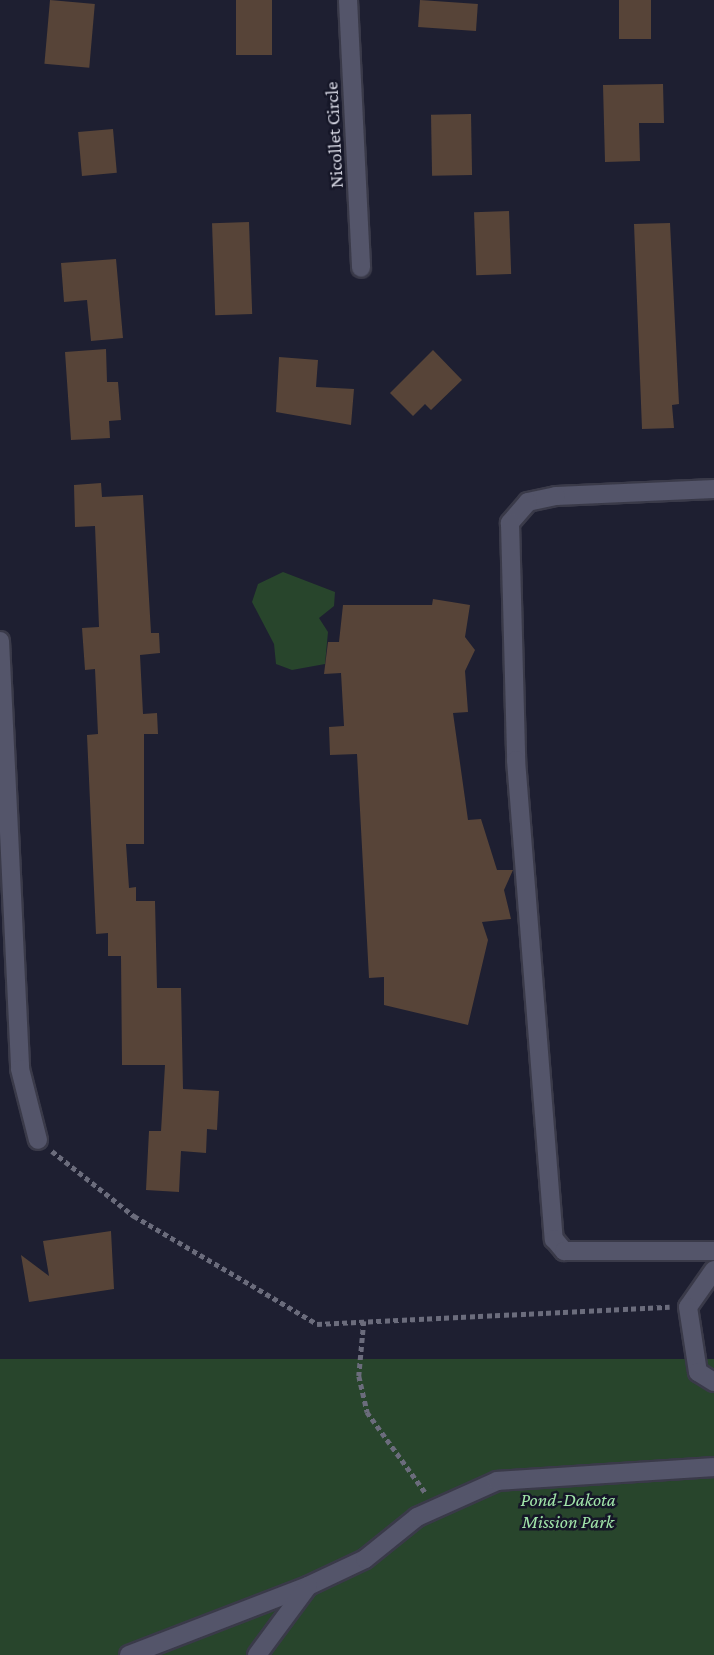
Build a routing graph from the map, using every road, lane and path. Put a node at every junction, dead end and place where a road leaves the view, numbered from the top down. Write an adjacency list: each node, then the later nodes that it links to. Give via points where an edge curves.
1 (348, 0): 2 (street, Nicollet Circle)
2 (361, 268)
3 (714, 489): 6 (street, via 556,496 528,502 510,523 516,760 554,1240 564,1251)
4 (0, 641): 5 (street, via 20,1069)
5 (38, 1140): 9 (path, via 134,1216 258,1292 317,1324)
6 (714, 1251)
7 (714, 1270): 8 (street)
8 (688, 1307): 9 (path); 10 (street, via 698,1372)
9 (363, 1321): 12 (path, via 359,1376 367,1412)
10 (714, 1382)
11 (714, 1467): 12 (street, via 497,1481)
12 (437, 1509): 13 (street, via 365,1559)
13 (308, 1586): 14 (street); 15 (street)
14 (129, 1655)
15 (257, 1655)

